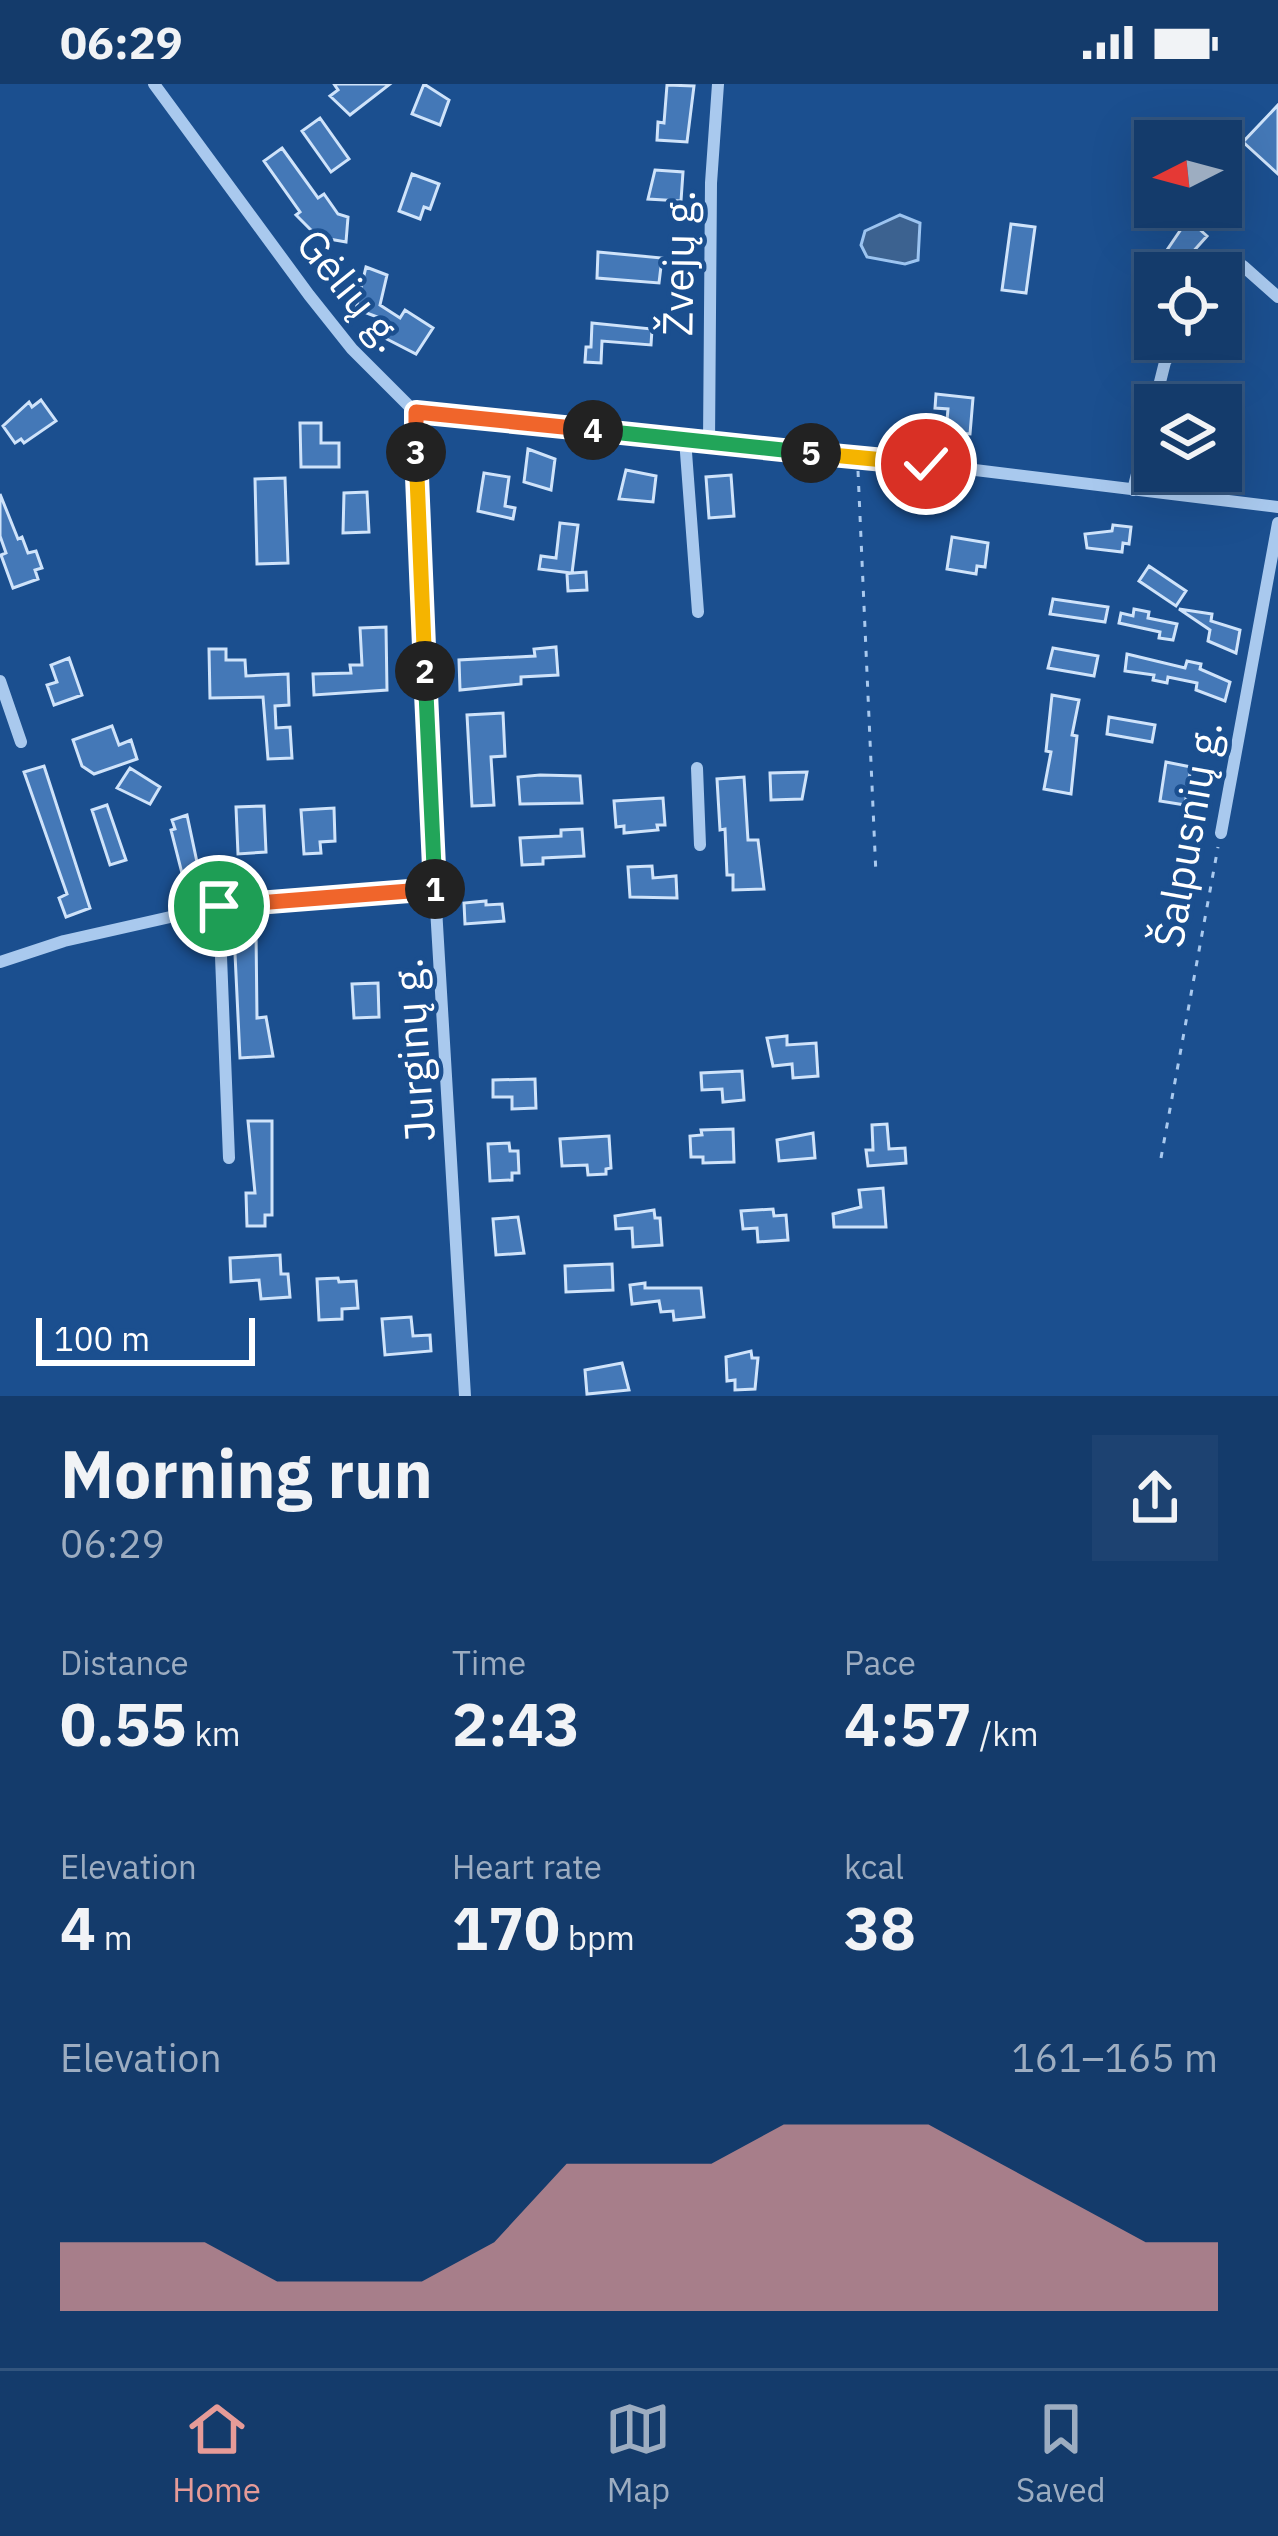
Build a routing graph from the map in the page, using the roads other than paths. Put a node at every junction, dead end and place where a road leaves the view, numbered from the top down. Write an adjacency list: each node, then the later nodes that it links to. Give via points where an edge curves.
1 (154, 84): 6 (street, Gėlių g., via 309,296)
2 (718, 84): 8 (street, Žvejų g.)
3 (1242, 267): 4 (street)
4 (1278, 297)
5 (1166, 360): 9 (street)
6 (416, 412): 7 (street); 18 (street, Jurginų g.)
7 (685, 440): 8 (street); 12 (street)
8 (710, 442): 9 (street)
9 (1133, 490): 10 (street)
10 (1278, 507)
11 (1278, 523): 16 (street, Šalpusnių g.)
12 (698, 612)
13 (0, 681): 14 (street)
14 (21, 742)
15 (697, 768): 17 (street)
16 (1221, 833)
17 (700, 845)
18 (435, 891): 19 (street); 22 (street, Jurginų g.)
19 (219, 906): 20 (street); 21 (street)
20 (0, 962)
21 (229, 1158)
22 (465, 1396)

